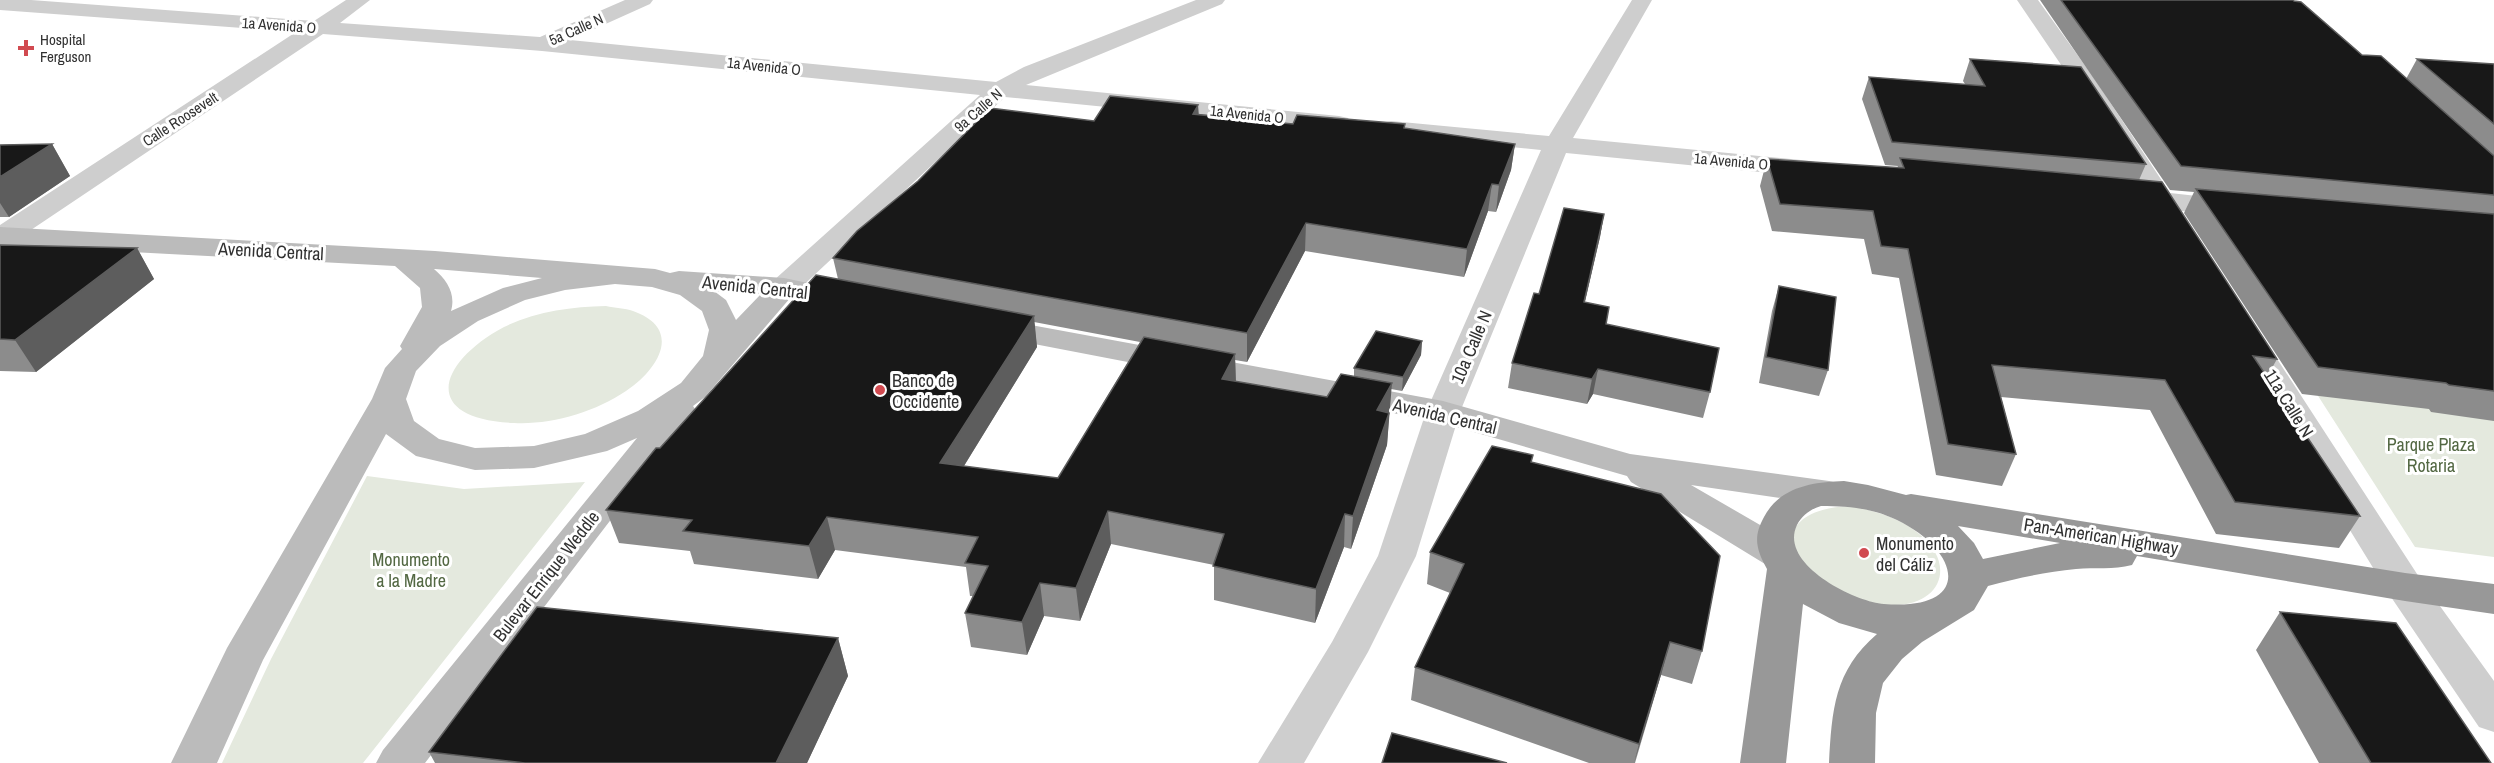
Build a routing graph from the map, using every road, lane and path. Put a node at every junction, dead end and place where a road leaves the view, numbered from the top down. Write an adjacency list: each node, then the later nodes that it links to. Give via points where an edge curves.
1 (360, 0): 7 (street, Calle Roosevelt)
2 (643, 0): 8 (street, 5a Calle N)
3 (1215, 0): 9 (street, 9a Calle N, via 1032,72)
4 (1642, 0): 10 (street, 10a Calle N)
5 (2027, 0): 13 (street)
6 (0, 4): 7 (street, 1a Avenida O)
7 (318, 28): 8 (street, 1a Avenida O); 15 (street, Calle Roosevelt)
8 (542, 44): 9 (street, 1a Avenida O)
9 (1000, 89): 10 (street, 1a Avenida O); 20 (street, 9a Calle N)
10 (1556, 145): 11 (street, 1a Avenida O); 27 (street, 10a Calle N)
11 (1829, 170)
12 (2103, 196): 13 (street)
13 (2162, 201): 14 (street); 16 (street)
14 (2257, 209)
15 (1, 236): 17 (main road, Avenida Central)
16 (2187, 242)
17 (403, 259): 18 (main road, Avenida Central); 25 (main road, via 437,288 439,303)
18 (614, 275): 19 (main road); 25 (main road, via 524,291 467,314 429,339)
19 (655, 278): 20 (main road, Avenida Central); 24 (main road, via 691,289 715,306 725,330)
20 (784, 288): 21 (main road, Avenida Central); 24 (main road)
21 (878, 305)
22 (2232, 313): 34 (street, 11a Calle N)
23 (960, 321): 27 (main road, Avenida Central)
24 (718, 358): 26 (main road, Bulevar Enrique Weddle)
25 (395, 384): 26 (main road, via 399,427 428,448 475,459 534,457 595,443 650,419); 38 (main road, via 242,659)
26 (693, 390): 39 (main road, Bulevar Enrique Weddle)
27 (1443, 412): 28 (main road, Avenida Central); 40 (street, 10a Calle N, via 1397,556 1347,652)
28 (1629, 465): 29 (main road, Avenida Central); 31 (main road, Avenida Central)
29 (1829, 493): 30 (highway, via 1860,494); 31 (highway, via 1801,499 1783,513 1775,531)
30 (1892, 502): 32 (highway, Pan-American Highway); 33 (highway, via 1946,534 1962,555)
31 (1783, 561): 36 (highway, via 1806,587 1833,605 1864,616); 41 (highway)
32 (2311, 571): 33 (highway, Pan-American Highway, via 2092,553 2019,562); 34 (highway, Pan-American Highway)
33 (1969, 577): 36 (highway, via 1963,596 1949,610)
34 (2405, 587): 35 (highway, Pan-American Highway); 37 (street, 11a Calle N)
35 (2494, 598)
36 (1925, 620): 42 (highway, via 1884,651 1860,686)
37 (2494, 715)
38 (194, 763)
39 (399, 763)
40 (1281, 763)
41 (1763, 763)
42 (1852, 763)

